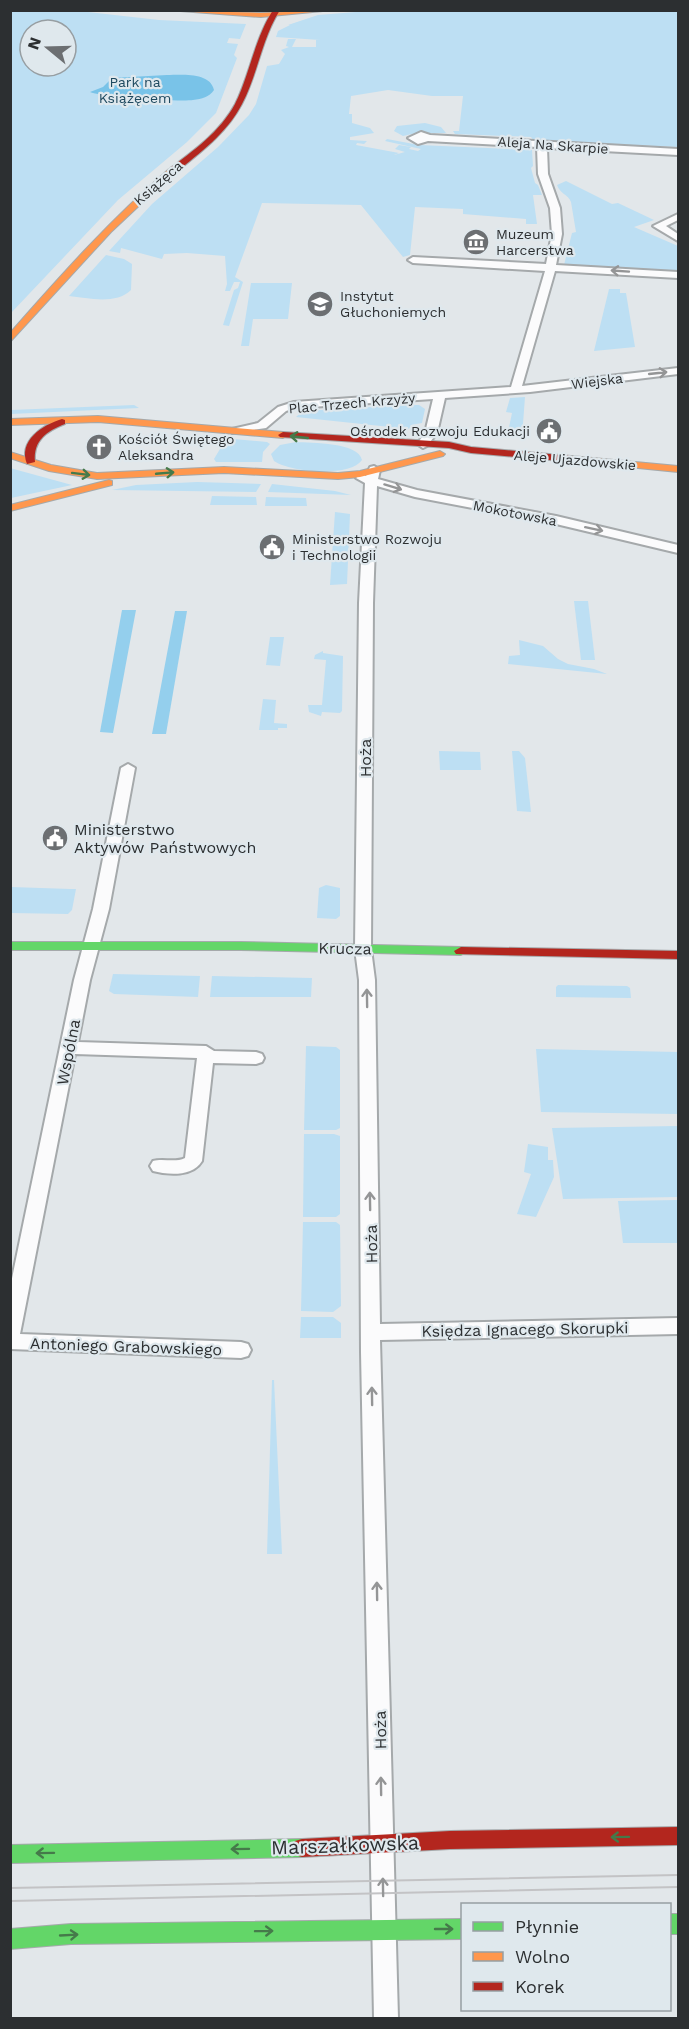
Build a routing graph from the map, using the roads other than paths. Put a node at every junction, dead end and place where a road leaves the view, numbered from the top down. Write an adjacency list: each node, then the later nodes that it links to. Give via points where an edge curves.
1 (170, 10): 3 (street)
2 (330, 10): 4 (street)
3 (208, 11): 4 (street)
4 (275, 12): 13 (street, Książęca, via 231,116 136,202)
5 (428, 138): 6 (street, Aleja Na Skarpie)
6 (542, 145): 7 (street, Aleja Na Skarpie); 11 (street, via 543,174 557,221)
7 (678, 152)
8 (678, 217): 9 (street, via 658,226)
9 (678, 238)
10 (413, 260): 11 (street)
11 (551, 267): 12 (street, one-way to 11); 15 (street)
12 (678, 275)
13 (10, 339)
14 (678, 371): 15 (street, Wiejska, one-way to 14)
15 (516, 388): 16 (street, Plac Trzech Krzyży)
16 (440, 395): 19 (street, Plac Trzech Krzyży, via 294,405 282,409 262,426); 21 (street, Plac Trzech Krzyży, via 430,433)
17 (74, 419): 18 (street, Plac Trzech Krzyży); 19 (street, Plac Trzech Krzyży); 24 (street, via 38,433 30,447)
18 (10, 422)
19 (236, 431): 20 (street, Plac Trzech Krzyży, one-way to 19)
20 (357, 440): 21 (street, Plac Trzech Krzyży); 27 (street, via 367,451)
21 (423, 444): 22 (street, Plac Trzech Krzyży); 27 (street)
22 (471, 450): 25 (street, Aleje Ujazdowskie); 27 (street, via 422,457)
23 (10, 455): 24 (street)
24 (30, 462): 26 (street, one-way to 26, via 80,474)
25 (678, 469)
26 (134, 475): 27 (street, one-way to 27, via 224,470); 28 (street)
27 (373, 476): 29 (street, Mokotowska, one-way to 29, via 415,493); 33 (street, Hoża, via 366,603)
28 (10, 508)
29 (678, 549)
30 (128, 768): 32 (street, Wspólna)
31 (10, 946): 32 (street, Krucza)
32 (91, 946): 33 (street, Krucza); 35 (street, Wspólna)
33 (363, 949): 34 (street, Krucza); 40 (street, Hoża, one-way to 33)
34 (678, 955)
35 (68, 1048): 36 (street, via 206,1052); 41 (street, Wspólna)
36 (206, 1057): 37 (street); 38 (street, via 193,1161 182,1167)
37 (256, 1058)
38 (159, 1166)
39 (678, 1326): 40 (street, Księdza Ignacego Skorupki)
40 (371, 1332): 44 (street, Hoża, one-way to 40)
41 (10, 1339): 42 (street, Antoniego Grabowskiego)
42 (241, 1350)
43 (678, 1836): 44 (street, Marszałkowska, one-way to 44)
44 (382, 1844): 45 (street, Marszałkowska, one-way to 45); 46 (street, Hoża, one-way to 44)
45 (10, 1854)
46 (384, 1929): 47 (street, one-way to 47); 48 (street, one-way to 46, via 71,1934); 49 (street, Hoża)
47 (461, 1929)
48 (10, 1939)
49 (386, 2019)

